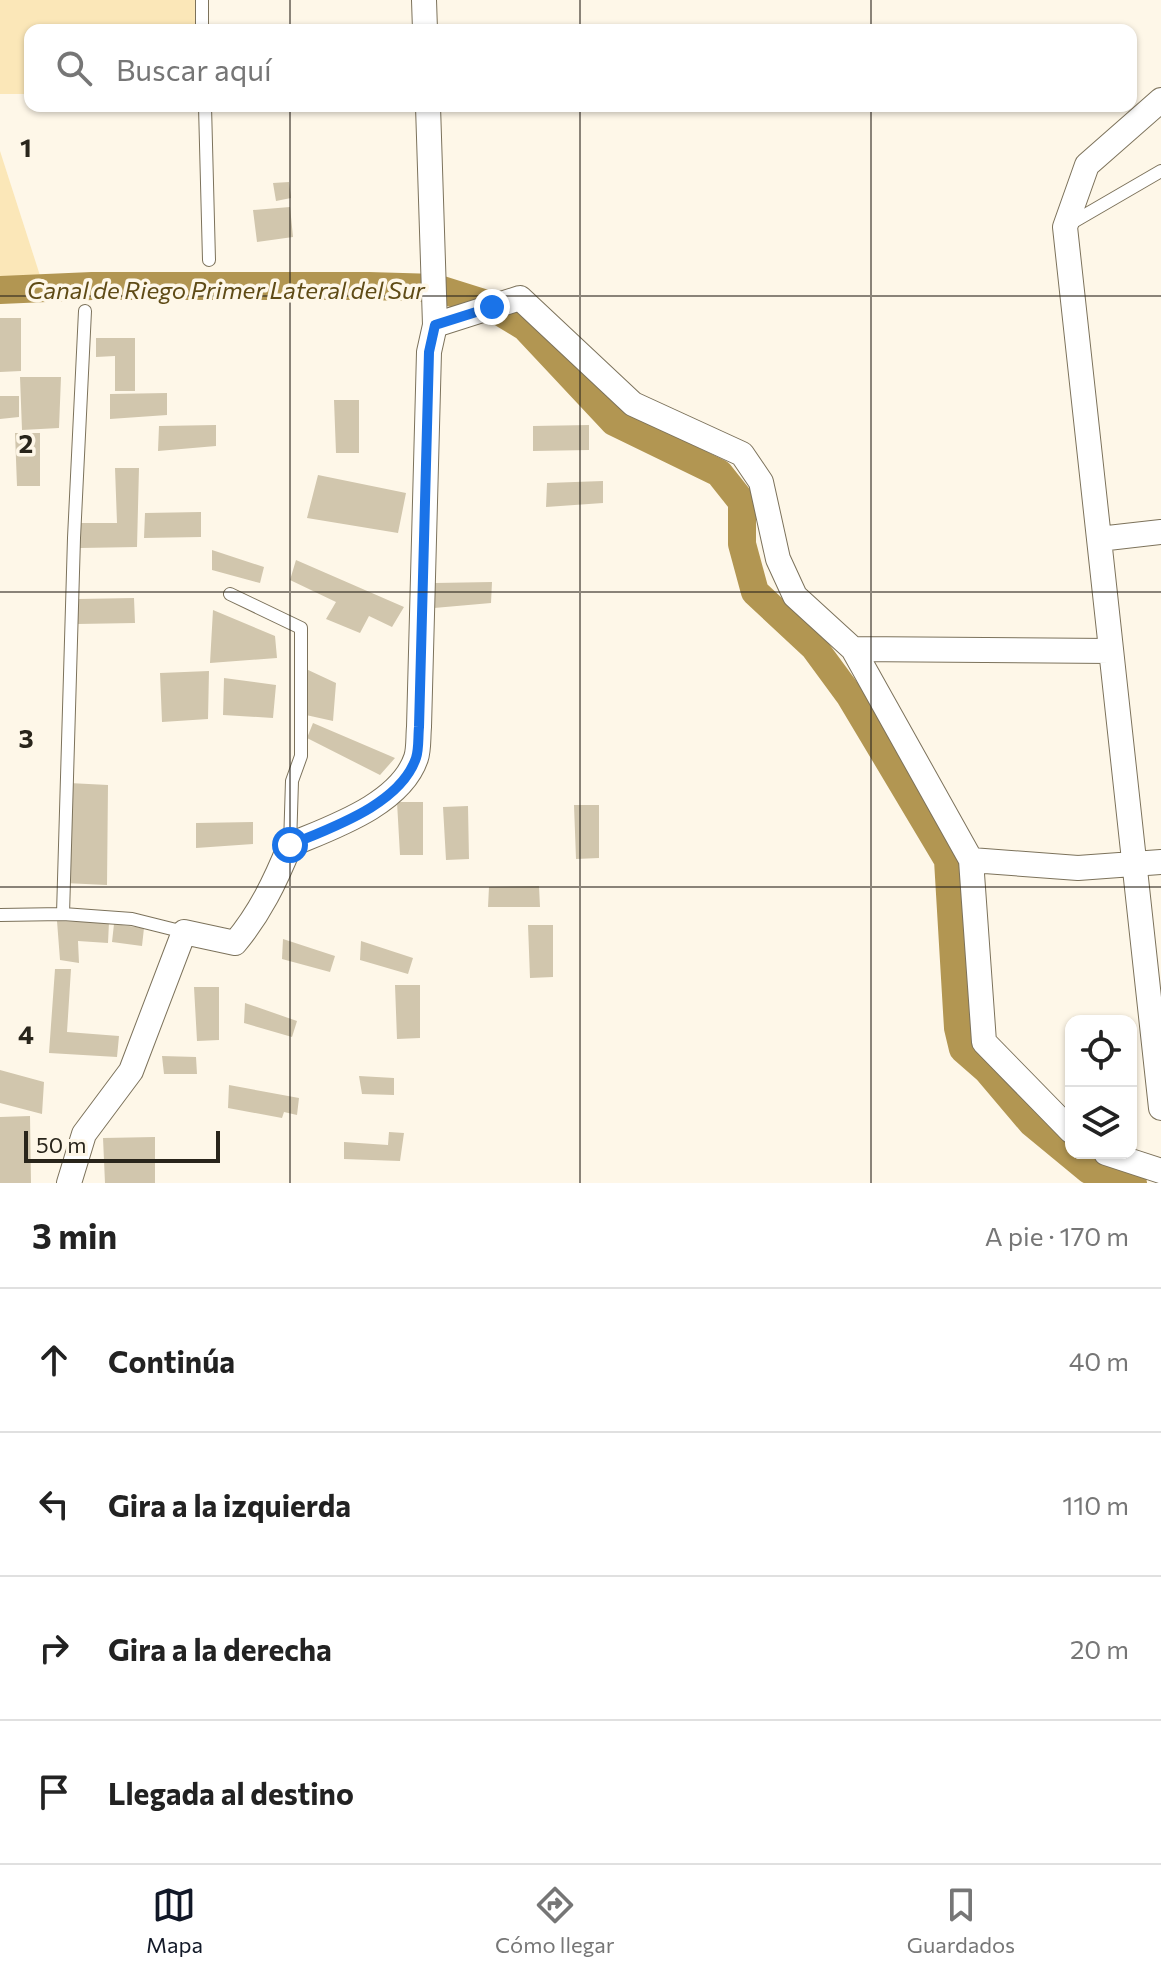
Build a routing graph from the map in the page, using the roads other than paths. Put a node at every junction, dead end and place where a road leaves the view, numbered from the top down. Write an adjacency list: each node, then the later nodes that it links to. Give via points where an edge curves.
1 (202, 0): 3 (lane)
2 (424, 0): 4 (street)
3 (202, 24)
4 (425, 24)
5 (1161, 100): 9 (street, via 1087,165)
6 (205, 112): 10 (lane)
7 (428, 112): 12 (street)
8 (1161, 171): 9 (lane)
9 (1065, 227): 14 (street)
10 (209, 260)
11 (85, 311): 22 (lane)
12 (435, 325): 16 (street, via 520,298 633,404 742,454 761,482 778,559 795,596); 18 (street, via 429,352 416,758 386,798)
13 (1161, 532): 14 (street)
14 (1099, 539): 17 (street)
15 (230, 594): 18 (lane, via 301,628 301,756 292,781)
16 (853, 649): 17 (street); 19 (street)
17 (1111, 651): 21 (street)
18 (290, 845): 24 (street, via 262,908 235,943)
19 (971, 860): 21 (street, via 1078,868); 26 (street, via 984,1042)
20 (1161, 862): 21 (street)
21 (1134, 863): 25 (street)
22 (63, 914): 23 (lane); 24 (lane, via 132,919)
23 (0, 915)
24 (184, 932): 29 (street, via 131,1071 84,1134)
25 (1161, 1108)
26 (1065, 1125)
27 (1124, 1159): 28 (street)
28 (1161, 1171)
29 (69, 1183)

